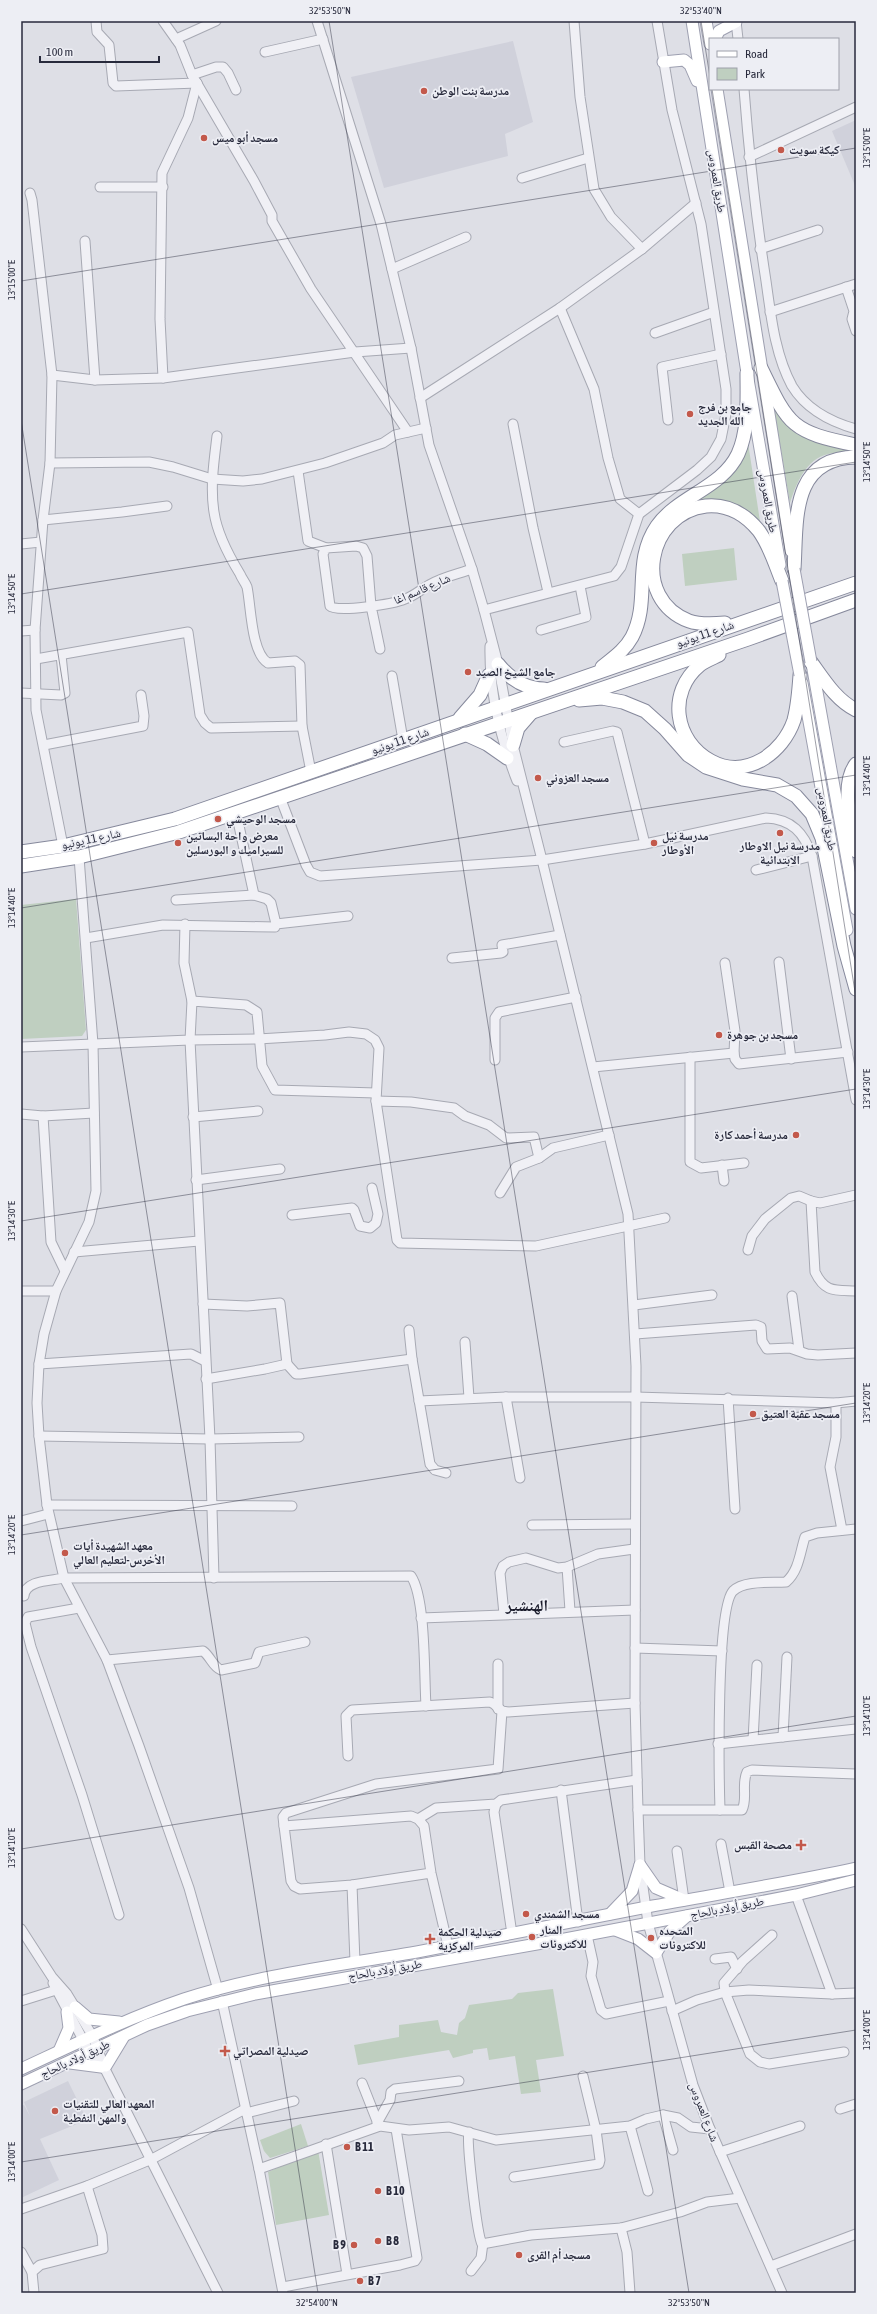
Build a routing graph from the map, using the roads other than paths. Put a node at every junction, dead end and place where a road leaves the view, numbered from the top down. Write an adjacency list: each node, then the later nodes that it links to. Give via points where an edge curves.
1 (96, 21): 18 (street, via 97,32 109,45 112,77 116,86)
2 (163, 21): 13 (street)
3 (214, 21): 13 (street)
4 (317, 21): 14 (street)
5 (574, 21): 24 (street)
6 (657, 21): 16 (street)
7 (692, 21): 22 (main road, طريق العمروس)
8 (706, 21): 10 (main road)
9 (737, 21): 11 (main road, via 719,31); 12 (street)
10 (709, 38)
11 (716, 38)
12 (738, 38)
13 (176, 39): 17 (street)
14 (323, 39): 15 (street); 36 (street, via 381,224)
15 (265, 52)
16 (662, 62): 22 (main road, via 680,59 687,62); 30 (street)
17 (192, 75): 18 (street); 19 (street, via 223,67)
18 (198, 83): 28 (street, via 188,118 162,173); 45 (street, via 311,289)
19 (236, 90)
20 (744, 90): 25 (street)
21 (717, 91): 47 (main road, طريق العمروس)
22 (704, 98): 48 (main road, طريق العمروس)
23 (856, 107): 25 (street)
24 (588, 158): 26 (street); 35 (street, via 597,197 611,217)
25 (749, 158): 34 (street)
26 (522, 178)
27 (100, 187): 28 (street)
28 (163, 187): 50 (street, via 160,319)
29 (30, 193): 49 (street)
30 (696, 203): 35 (street); 40 (street)
31 (818, 230): 34 (street)
32 (466, 238): 36 (street)
33 (85, 241): 51 (street)
34 (760, 248): 41 (street)
35 (642, 249): 39 (street)
36 (392, 269): 44 (street)
37 (856, 284): 38 (street)
38 (846, 287): 41 (street); 42 (street, via 854,311 852,319)
39 (560, 308): 52 (street); 65 (street, via 594,389 608,458 620,499)
40 (714, 312): 43 (street); 46 (street)
41 (770, 312): 56 (street, via 782,363 793,387 807,404 823,416)
42 (856, 331)
43 (655, 333)
44 (411, 348): 45 (street); 52 (street)
45 (356, 352): 50 (street); 57 (street)
46 (722, 354): 53 (street, via 662,367); 65 (street, via 726,414 720,439 711,457)
47 (761, 368): 59 (highway, via 780,407 791,422 808,433); 71 (main road, طريق العمروس)
48 (746, 373): 73 (main road, طريق العمروس); 94 (highway, via 747,407 739,453 721,475 673,509 657,525 644,551 640,609 632,636 625,648)
49 (52, 375): 51 (street); 61 (street)
50 (163, 378): 51 (street)
51 (95, 380)
52 (420, 398): 55 (street)
53 (668, 420)
54 (513, 424): 77 (street)
55 (426, 428): 57 (street); 70 (street, via 429,445)
56 (856, 429)
57 (408, 432): 62 (street, via 395,435 383,443 353,455)
58 (217, 436): 63 (street)
59 (856, 445)
60 (856, 457): 71 (highway, via 825,462 808,478 798,500)
61 (50, 462): 63 (street, via 149,462); 66 (street)
62 (298, 471): 63 (street, via 243,481); 69 (street, via 308,540)
63 (212, 479): 108 (street, via 217,525 245,582 255,638 263,658 268,663 295,661 300,665)
64 (167, 506): 66 (street)
65 (639, 514): 75 (street, via 621,567 614,576)
66 (43, 520): 67 (street)
67 (42, 542): 68 (street); 84 (street)
68 (21, 544)
69 (326, 548): 80 (street, via 363,548 367,556); 80 (street, شارع قاسم اغا, via 323,554 330,606 336,610)
70 (472, 569): 80 (street, شارع قاسم اغا, via 429,585 405,599); 82 (street)
71 (794, 569): 92 (main road, طريق العمروس, bridge)
72 (856, 579): 76 (highway)
73 (782, 581): 83 (highway, via 759,532 738,512 722,507 704,507 686,512 672,521 660,537 652,558 653,579 661,597 677,615 690,621 704,624); 96 (main road, طريق العمروس, bridge)
74 (856, 582): 76 (highway)
75 (580, 586): 77 (street); 85 (street, via 586,617)
76 (842, 587): 83 (highway, شارع 11 يونيو)
77 (548, 592): 82 (street)
78 (856, 600): 81 (highway, شارع 11 يونيو)
79 (856, 604): 81 (highway)
80 (371, 606): 89 (street)
81 (838, 606): 88 (highway, شارع 11 يونيو)
82 (484, 610): 87 (street)
83 (739, 623): 94 (highway, شارع 11 يونيو)
84 (35, 630): 86 (street); 91 (street)
85 (541, 630)
86 (21, 631)
87 (490, 638): 93 (street); 95 (street)
88 (748, 639): 96 (highway, via 700,665 681,691 677,711 683,732 696,750 711,762 730,767 750,766 770,756 785,738 794,720); 102 (highway, شارع 11 يونيو)
89 (380, 649)
90 (60, 655): 91 (street); 100 (street, via 65,693); 108 (street, via 188,632 200,715 211,728)
91 (36, 659): 100 (street)
92 (811, 662): 105 (highway, via 831,690 846,705); 133 (main road, طريق العمروس)
93 (498, 664): 98 (highway, via 510,677 526,686); 103 (street)
94 (596, 673): 98 (highway, شارع 11 يونيو)
95 (489, 675): 103 (street); 107 (highway, via 474,703)
96 (800, 675): 142 (main road, طريق العمروس)
97 (392, 676): 110 (street)
98 (550, 689): 103 (highway, شارع 11 يونيو)
99 (21, 693): 100 (street)
100 (36, 693): 112 (street, via 36,710)
101 (140, 695): 112 (street, via 143,726)
102 (553, 704): 104 (highway, شارع 11 يونيو); 143 (highway, via 602,698 623,702 645,711 688,755 706,767 743,779 777,785 796,796 812,814 822,838 844,946)
103 (500, 706): 106 (street); 107 (highway, شارع 11 يونيو)
104 (535, 710): 106 (highway, شارع 11 يونيو); 113 (highway, via 522,721 514,736)
105 (856, 710)
106 (503, 721): 109 (highway, شارع 11 يونيو); 113 (street); 114 (street)
107 (455, 722): 110 (highway, شارع 11 يونيو)
108 (302, 726): 116 (street)
109 (465, 734): 114 (highway); 117 (highway, شارع 11 يونيو)
110 (403, 740): 116 (highway, شارع 11 يونيو)
111 (564, 742): 122 (street, via 613,730 617,732)
112 (44, 745): 123 (street)
113 (513, 745): 119 (street)
114 (508, 758): 119 (street)
115 (856, 764): 124 (highway, via 848,787)
116 (311, 772): 120 (highway, شارع 11 يونيو)
117 (280, 797): 118 (highway, شارع 11 يونيو); 128 (street, via 310,872 320,876)
118 (236, 812): 121 (highway, شارع 11 يونيو); 131 (street)
119 (529, 816): 128 (street, شارع العمروس)
120 (154, 825): 121 (highway); 123 (highway, شارع 11 يونيو)
121 (158, 838): 127 (highway, شارع 11 يونيو)
122 (645, 844): 126 (street, via 766,818 785,821 802,834); 128 (street)
123 (63, 846): 125 (highway, شارع 11 يونيو)
124 (856, 851)
125 (21, 852)
126 (812, 856): 130 (street); 150 (street)
127 (79, 857): 129 (highway, شارع 11 يونيو); 138 (street)
128 (542, 860): 137 (street, شارع العمروس)
129 (21, 866)
130 (756, 870)
131 (254, 895): 132 (street); 136 (street, via 271,903)
132 (176, 900)
133 (856, 909)
134 (348, 916): 136 (street)
135 (185, 924): 136 (street, via 275,928); 138 (street, via 164,924); 145 (street, via 184,963)
136 (276, 924)
137 (560, 934): 139 (street, via 502,945 502,952); 144 (street, شارع العمروس)
138 (86, 938): 148 (street)
139 (452, 958)
140 (778, 962): 153 (street)
141 (725, 963): 151 (street, via 735,1031)
142 (856, 979)
143 (856, 989)
144 (576, 997): 154 (street, via 499,1012 495,1018); 155 (street, شارع العمروس)
145 (192, 1001): 146 (street, via 246,1005 255,1009); 147 (street)
146 (258, 1039): 147 (street); 156 (street, via 262,1066 275,1090); 156 (street, via 349,1032 366,1034 375,1040 379,1048)
147 (190, 1040): 148 (street); 162 (street)
148 (93, 1044): 149 (street); 159 (street)
149 (21, 1047)
150 (848, 1052): 153 (street); 157 (street)
151 (734, 1053): 152 (street); 153 (street, via 739,1064)
152 (690, 1057): 155 (street); 166 (street, via 690,1162 701,1168)
153 (791, 1059)
154 (495, 1060)
155 (593, 1067): 163 (street, شارع العمروس)
156 (376, 1097): 164 (street, via 454,1108 465,1116 489,1124 506,1138 534,1138); 173 (street)
157 (856, 1100)
158 (258, 1111): 162 (street)
159 (94, 1113): 161 (street); 181 (street, via 94,1208)
160 (21, 1114): 161 (street)
161 (43, 1116): 182 (street, via 52,1242)
162 (194, 1117): 168 (street)
163 (609, 1135): 164 (street, via 553,1148); 178 (street, شارع العمروس)
164 (539, 1158): 171 (street, via 516,1167)
165 (744, 1163): 166 (street)
166 (722, 1165): 169 (street)
167 (280, 1169): 168 (street)
168 (196, 1180): 179 (street)
169 (724, 1181)
170 (372, 1188): 175 (street)
171 (500, 1193)
172 (856, 1195): 174 (street, via 820,1203)
173 (391, 1197): 175 (street); 178 (street, via 397,1240 402,1244 536,1246)
174 (811, 1201): 180 (street, via 799,1196 791,1198 765,1219 752,1236); 185 (street, via 815,1272 818,1279 829,1289)
175 (375, 1202): 176 (street, via 378,1214 376,1222 370,1228 360,1226 352,1208)
176 (292, 1215)
177 (665, 1218): 178 (street)
178 (629, 1226): 189 (street, شارع العمروس)
179 (199, 1241): 181 (street); 188 (street)
180 (748, 1250)
181 (74, 1252): 182 (street)
182 (65, 1271): 184 (street)
183 (21, 1291): 184 (street)
184 (56, 1291): 197 (street)
185 (856, 1291)
186 (712, 1294): 189 (street)
187 (792, 1296): 193 (street)
188 (203, 1304): 196 (street); 198 (street, via 247,1306 280,1303)
189 (634, 1305): 191 (street, شارع العمروس)
190 (409, 1330): 195 (street)
191 (635, 1334): 193 (street, via 756,1325 761,1327 762,1341 767,1349); 200 (street, شارع العمروس)
192 (464, 1342): 202 (street)
193 (799, 1350): 194 (street, via 818,1355)
194 (856, 1353)
195 (412, 1359): 198 (street, via 300,1374 296,1374); 204 (street)
196 (205, 1360): 197 (street, via 191,1354); 199 (street)
197 (39, 1364): 207 (street)
198 (286, 1364): 199 (street)
199 (206, 1379): 209 (street)
200 (635, 1396): 201 (street); 203 (street); 217 (street, شارع العمروس)
201 (506, 1397): 202 (street); 211 (street)
202 (469, 1398): 204 (street)
203 (728, 1398): 206 (street); 214 (street)
204 (418, 1401): 210 (street, via 430,1464 435,1470)
205 (856, 1401): 206 (street)
206 (836, 1404): 219 (street, via 836,1437 830,1468)
207 (39, 1436): 209 (street); 215 (street)
208 (299, 1437): 209 (street)
209 (210, 1439): 212 (street)
210 (446, 1473)
211 (520, 1478)
212 (212, 1506): 213 (street); 215 (street); 224 (street)
213 (292, 1506)
214 (735, 1509)
215 (48, 1510): 216 (street); 223 (street)
216 (21, 1521)
217 (634, 1524): 218 (street); 221 (street, شارع العمروس)
218 (532, 1525)
219 (842, 1530): 220 (street); 235 (street, via 805,1537 797,1564 791,1578 786,1582 743,1586 731,1593 727,1601)
220 (856, 1530)
221 (634, 1549): 222 (street, via 598,1554); 227 (street, شارع العمروس)
222 (567, 1567): 228 (street); 229 (street, via 558,1568 526,1558 503,1566 500,1573)
223 (64, 1578): 224 (street); 225 (street, via 30,1586 24,1591); 226 (street)
224 (214, 1578): 230 (street, via 411,1576 416,1583)
225 (24, 1596)
226 (79, 1608): 232 (street, via 28,1617 25,1623); 237 (street)
227 (635, 1610): 228 (street); 233 (street, شارع العمروس)
228 (570, 1611): 229 (street)
229 (504, 1614): 230 (street)
230 (421, 1618): 241 (street)
231 (305, 1642): 237 (street, via 259,1652 254,1663 221,1670 213,1665 210,1656 204,1651)
232 (31, 1647): 234 (street); 268 (street, via 82,1795)
233 (635, 1648): 235 (street); 240 (street, شارع العمروس)
234 (21, 1649)
235 (722, 1651): 246 (street)
236 (787, 1657): 244 (street)
237 (107, 1660): 284 (street, via 189,1888)
238 (498, 1664): 242 (street)
239 (757, 1665): 245 (street)
240 (635, 1703): 242 (street); 249 (street, شارع العمروس)
241 (426, 1706): 242 (street, via 490,1702); 247 (street, via 348,1712)
242 (500, 1710): 255 (street, via 498,1769 376,1784 286,1813 283,1818)
243 (856, 1729): 244 (street)
244 (783, 1736): 245 (street)
245 (753, 1740): 246 (street)
246 (718, 1744): 253 (street)
247 (348, 1756)
248 (856, 1774): 253 (street, via 752,1770 744,1777 742,1810)
249 (637, 1780): 250 (street); 252 (street, شارع العمروس)
250 (561, 1790): 251 (street, via 501,1800); 270 (street)
251 (496, 1804): 254 (street, via 436,1808); 274 (street, via 494,1812)
252 (638, 1810): 253 (street); 258 (street, شارع العمروس)
253 (720, 1810)
254 (418, 1819): 255 (street, via 411,1816); 260 (street, via 424,1826)
255 (284, 1826): 262 (street, via 291,1881 294,1886 300,1889)
256 (721, 1844): 263 (street)
257 (677, 1851): 265 (street)
258 (640, 1864): 265 (main road, via 656,1888); 266 (street, شارع العمروس); 267 (main road, via 632,1891)
259 (856, 1868): 263 (main road, طريق أولاد بالحاج)
260 (431, 1873): 262 (street); 277 (street)
261 (856, 1880): 264 (main road, طريق أولاد بالحاج)
262 (352, 1885): 280 (street)
263 (730, 1892): 265 (main road, طريق أولاد بالحاج)
264 (796, 1895): 269 (main road, طريق أولاد بالحاج); 287 (street)
265 (684, 1900): 266 (main road, طريق أولاد بالحاج)
266 (646, 1907): 267 (main road, طريق أولاد بالحاج); 271 (street, شارع العمروس)
267 (610, 1914): 270 (main road, طريق أولاد بالحاج)
268 (119, 1915)
269 (688, 1915): 271 (main road, طريق أولاد بالحاج); 278 (main road, via 670,1932)
270 (578, 1922): 274 (main road, طريق أولاد بالحاج)
271 (648, 1923): 273 (main road, طريق أولاد بالحاج); 278 (street, شارع العمروس)
272 (21, 1928): 282 (street)
273 (614, 1930): 275 (main road, طريق أولاد بالحاج); 278 (main road, via 632,1936)
274 (512, 1934): 277 (main road, طريق أولاد بالحاج)
275 (587, 1935): 289 (main road, طريق أولاد بالحاج); 290 (street, via 593,1962 591,1976 602,2010 606,2014)
276 (772, 1936): 281 (street)
277 (448, 1946): 280 (main road, طريق أولاد بالحاج)
278 (656, 1953): 290 (street, شارع العمروس)
279 (715, 1959): 281 (street, via 731,1957)
280 (355, 1962): 284 (main road, طريق أولاد بالحاج)
281 (736, 1969): 285 (street, via 724,1983)
282 (52, 1977): 283 (street); 291 (street, via 67,1994)
283 (56, 1990): 288 (street); 291 (street)
284 (218, 1990): 293 (main road, طريق أولاد بالحاج)
285 (725, 1992): 287 (street, via 749,1990); 292 (street); 298 (street, via 748,2049 752,2057 760,2062 769,2064)
286 (856, 1993): 287 (street)
287 (832, 1994)
288 (21, 2001)
289 (222, 2001): 294 (main road, طريق أولاد بالحاج, via 187,2011); 309 (street)
290 (669, 2001): 292 (street, شارع العمروس)
291 (71, 2010): 293 (main road, via 89,2019); 295 (street); 296 (main road, via 69,2028)
292 (672, 2011): 315 (street, شارع العمروس, via 693,2085)
293 (122, 2022): 295 (main road, طريق أولاد بالحاج)
294 (125, 2036): 297 (main road, طريق أولاد بالحاج); 300 (main road)
295 (88, 2037): 296 (main road, طريق أولاد بالحاج); 297 (street)
296 (59, 2051): 301 (main road, طريق أولاد بالحاج)
297 (94, 2051): 299 (main road, طريق أولاد بالحاج); 300 (street)
298 (844, 2052)
299 (70, 2063): 300 (main road); 305 (main road, طريق أولاد بالحاج)
300 (104, 2068): 321 (street)
301 (21, 2069)
302 (583, 2076): 316 (street)
303 (459, 2081): 311 (street, via 392,2092)
304 (362, 2083): 311 (street)
305 (21, 2084)
306 (294, 2101): 309 (street)
307 (856, 2104): 308 (street)
308 (840, 2109)
309 (246, 2111): 321 (street); 322 (street)
310 (663, 2116): 312 (street, via 646,2119); 315 (street, via 678,2118 691,2127); 319 (street)
311 (378, 2124): 314 (street); 318 (street)
312 (630, 2126): 316 (street); 325 (street)
313 (800, 2126): 320 (street)
314 (396, 2129): 317 (street, via 449,2127); 335 (street, via 417,2258 415,2261 400,2265)
315 (710, 2129): 320 (street, شارع العمروس)
316 (596, 2130): 317 (street, via 496,2140); 323 (street, via 600,2160 598,2166)
317 (470, 2132): 330 (street, via 467,2140 470,2168 480,2240)
318 (326, 2144): 322 (street); 335 (street)
319 (673, 2150)
320 (720, 2152): 326 (street, شارع العمروس)
321 (152, 2159): 324 (street); 338 (street)
322 (259, 2169): 336 (street)
323 (514, 2177)
324 (87, 2186): 327 (street); 334 (street, via 102,2235 103,2249 40,2265)
325 (648, 2191)
326 (740, 2198): 328 (street, via 707,2202); 332 (street, شارع العمروس)
327 (21, 2209)
328 (621, 2228): 330 (street, via 531,2235); 339 (street, via 627,2252)
329 (856, 2236): 332 (street)
330 (483, 2243): 333 (street, via 481,2258)
331 (21, 2252): 334 (street)
332 (770, 2266): 340 (street, شارع العمروس)
333 (471, 2271)
334 (32, 2272): 337 (street)
335 (347, 2274): 336 (street)
336 (283, 2290)
337 (34, 2293)
338 (218, 2293)
339 (630, 2293)
340 (782, 2293)

